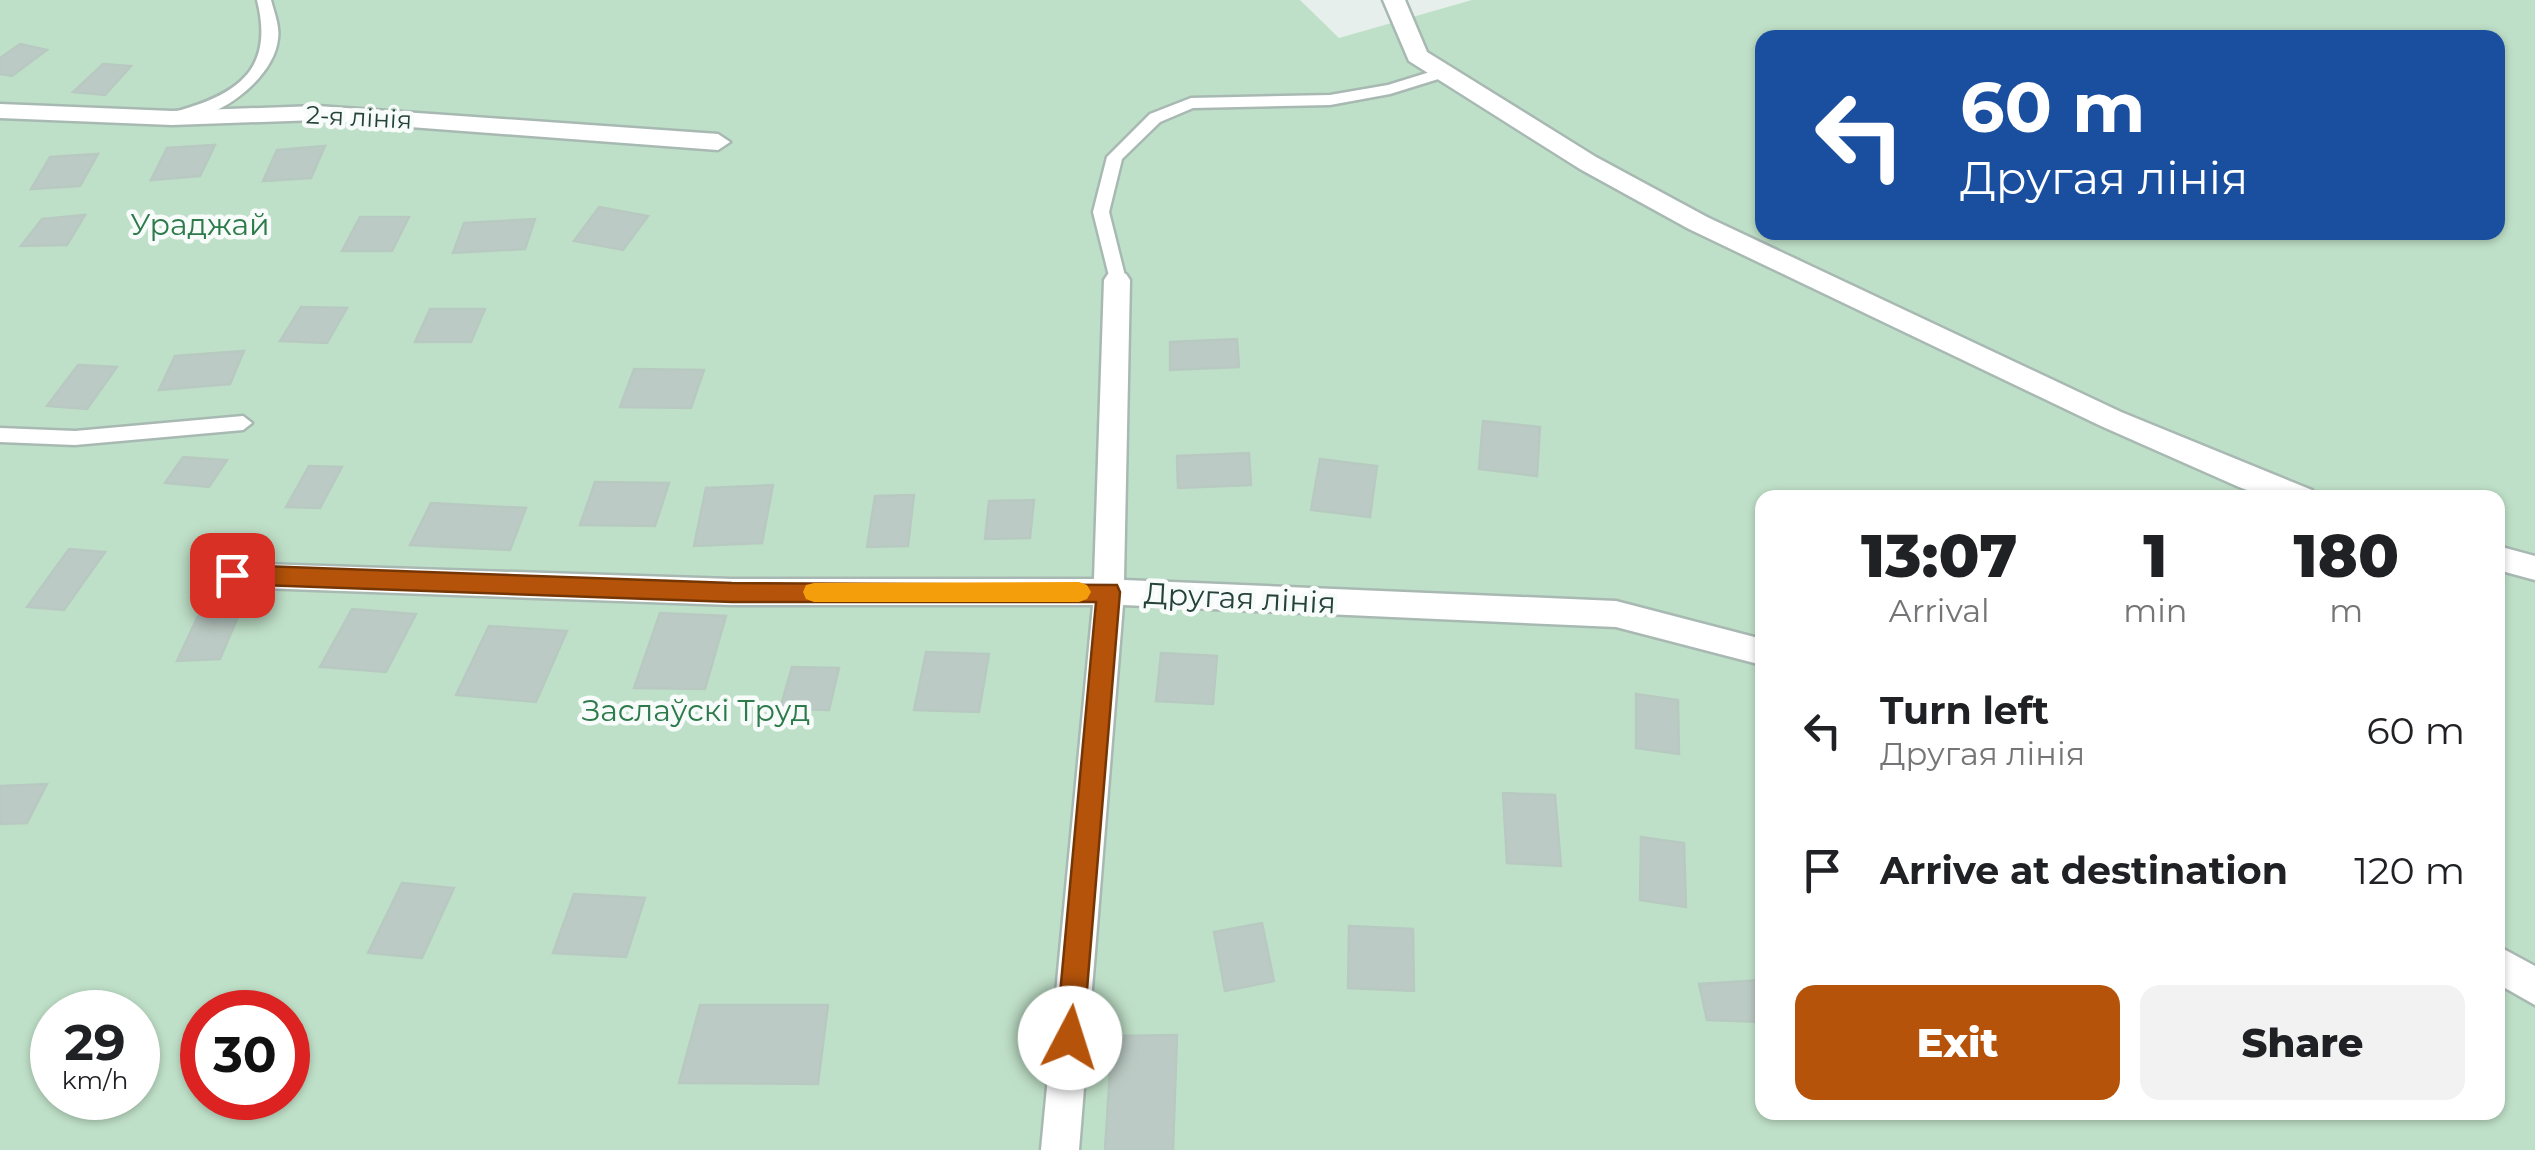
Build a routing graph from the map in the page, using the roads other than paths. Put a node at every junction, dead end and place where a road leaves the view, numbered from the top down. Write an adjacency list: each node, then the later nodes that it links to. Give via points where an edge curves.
1 (264, 0): 5 (lane, via 272,34 268,56 245,85 206,110)
2 (1394, 0): 3 (street, via 1416,56)
3 (1442, 73): 7 (lane, via 1330,100 1191,103 1155,118 1115,156 1100,212); 10 (street, via 1698,223)
4 (0, 111): 5 (street, 2-я лінія)
5 (172, 118): 6 (street, 2-я лінія, via 317,113)
6 (718, 142)
7 (1116, 280): 14 (street)
8 (243, 423): 9 (lane, via 75,438)
9 (0, 436)
10 (2280, 490)
11 (2505, 560): 12 (street)
12 (2535, 568)
13 (232, 575): 14 (street, Другая лінія, via 732,592)
14 (1109, 592): 15 (street, Другая лінія, via 1616,614); 18 (street)
15 (1755, 650)
16 (2505, 968): 17 (street)
17 (2535, 987)
18 (1060, 1150)

